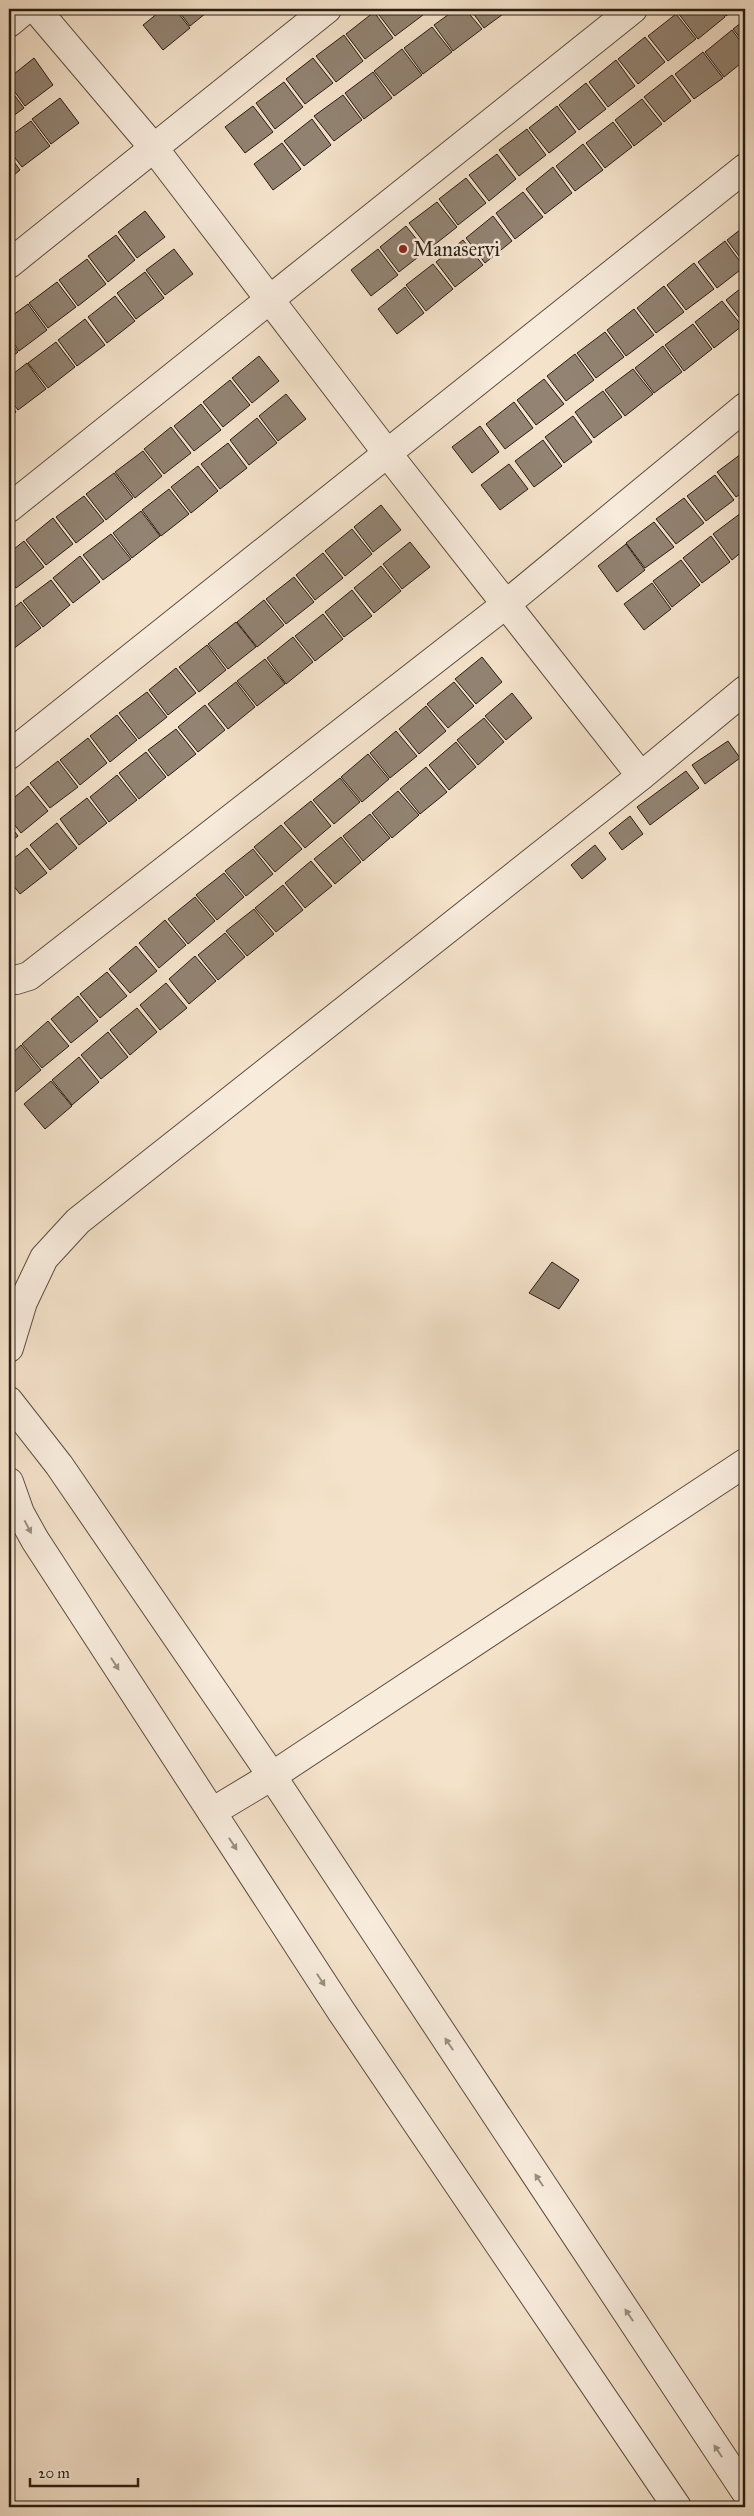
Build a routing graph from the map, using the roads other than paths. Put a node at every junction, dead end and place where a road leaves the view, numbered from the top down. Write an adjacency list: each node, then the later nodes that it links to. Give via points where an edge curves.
1 (26, 9): 5 (street)
2 (36, 9): 6 (street)
3 (327, 9): 6 (street)
4 (633, 9): 9 (street)
5 (9, 23)
6 (153, 147): 8 (street); 9 (street)
7 (745, 168): 11 (street)
8 (9, 264)
9 (271, 299): 11 (street); 12 (street)
10 (745, 407): 13 (street)
11 (387, 453): 13 (street); 15 (street)
12 (9, 508)
13 (505, 605): 16 (street); 17 (street, via 29,976 16,980)
14 (745, 690): 16 (street)
15 (9, 755)
16 (641, 776): 18 (street, via 78,1221 44,1258 23,1302)
17 (9, 978)
18 (9, 1348)
19 (9, 1401): 22 (street, via 59,1465)
20 (745, 1463): 22 (street)
21 (9, 1482): 23 (street, one-way to 23, via 20,1513 35,1540)
22 (272, 1776): 23 (street); 24 (street, one-way to 22)
23 (212, 1812): 25 (street, one-way to 25, via 341,2010)
24 (745, 2491)
25 (677, 2507)

